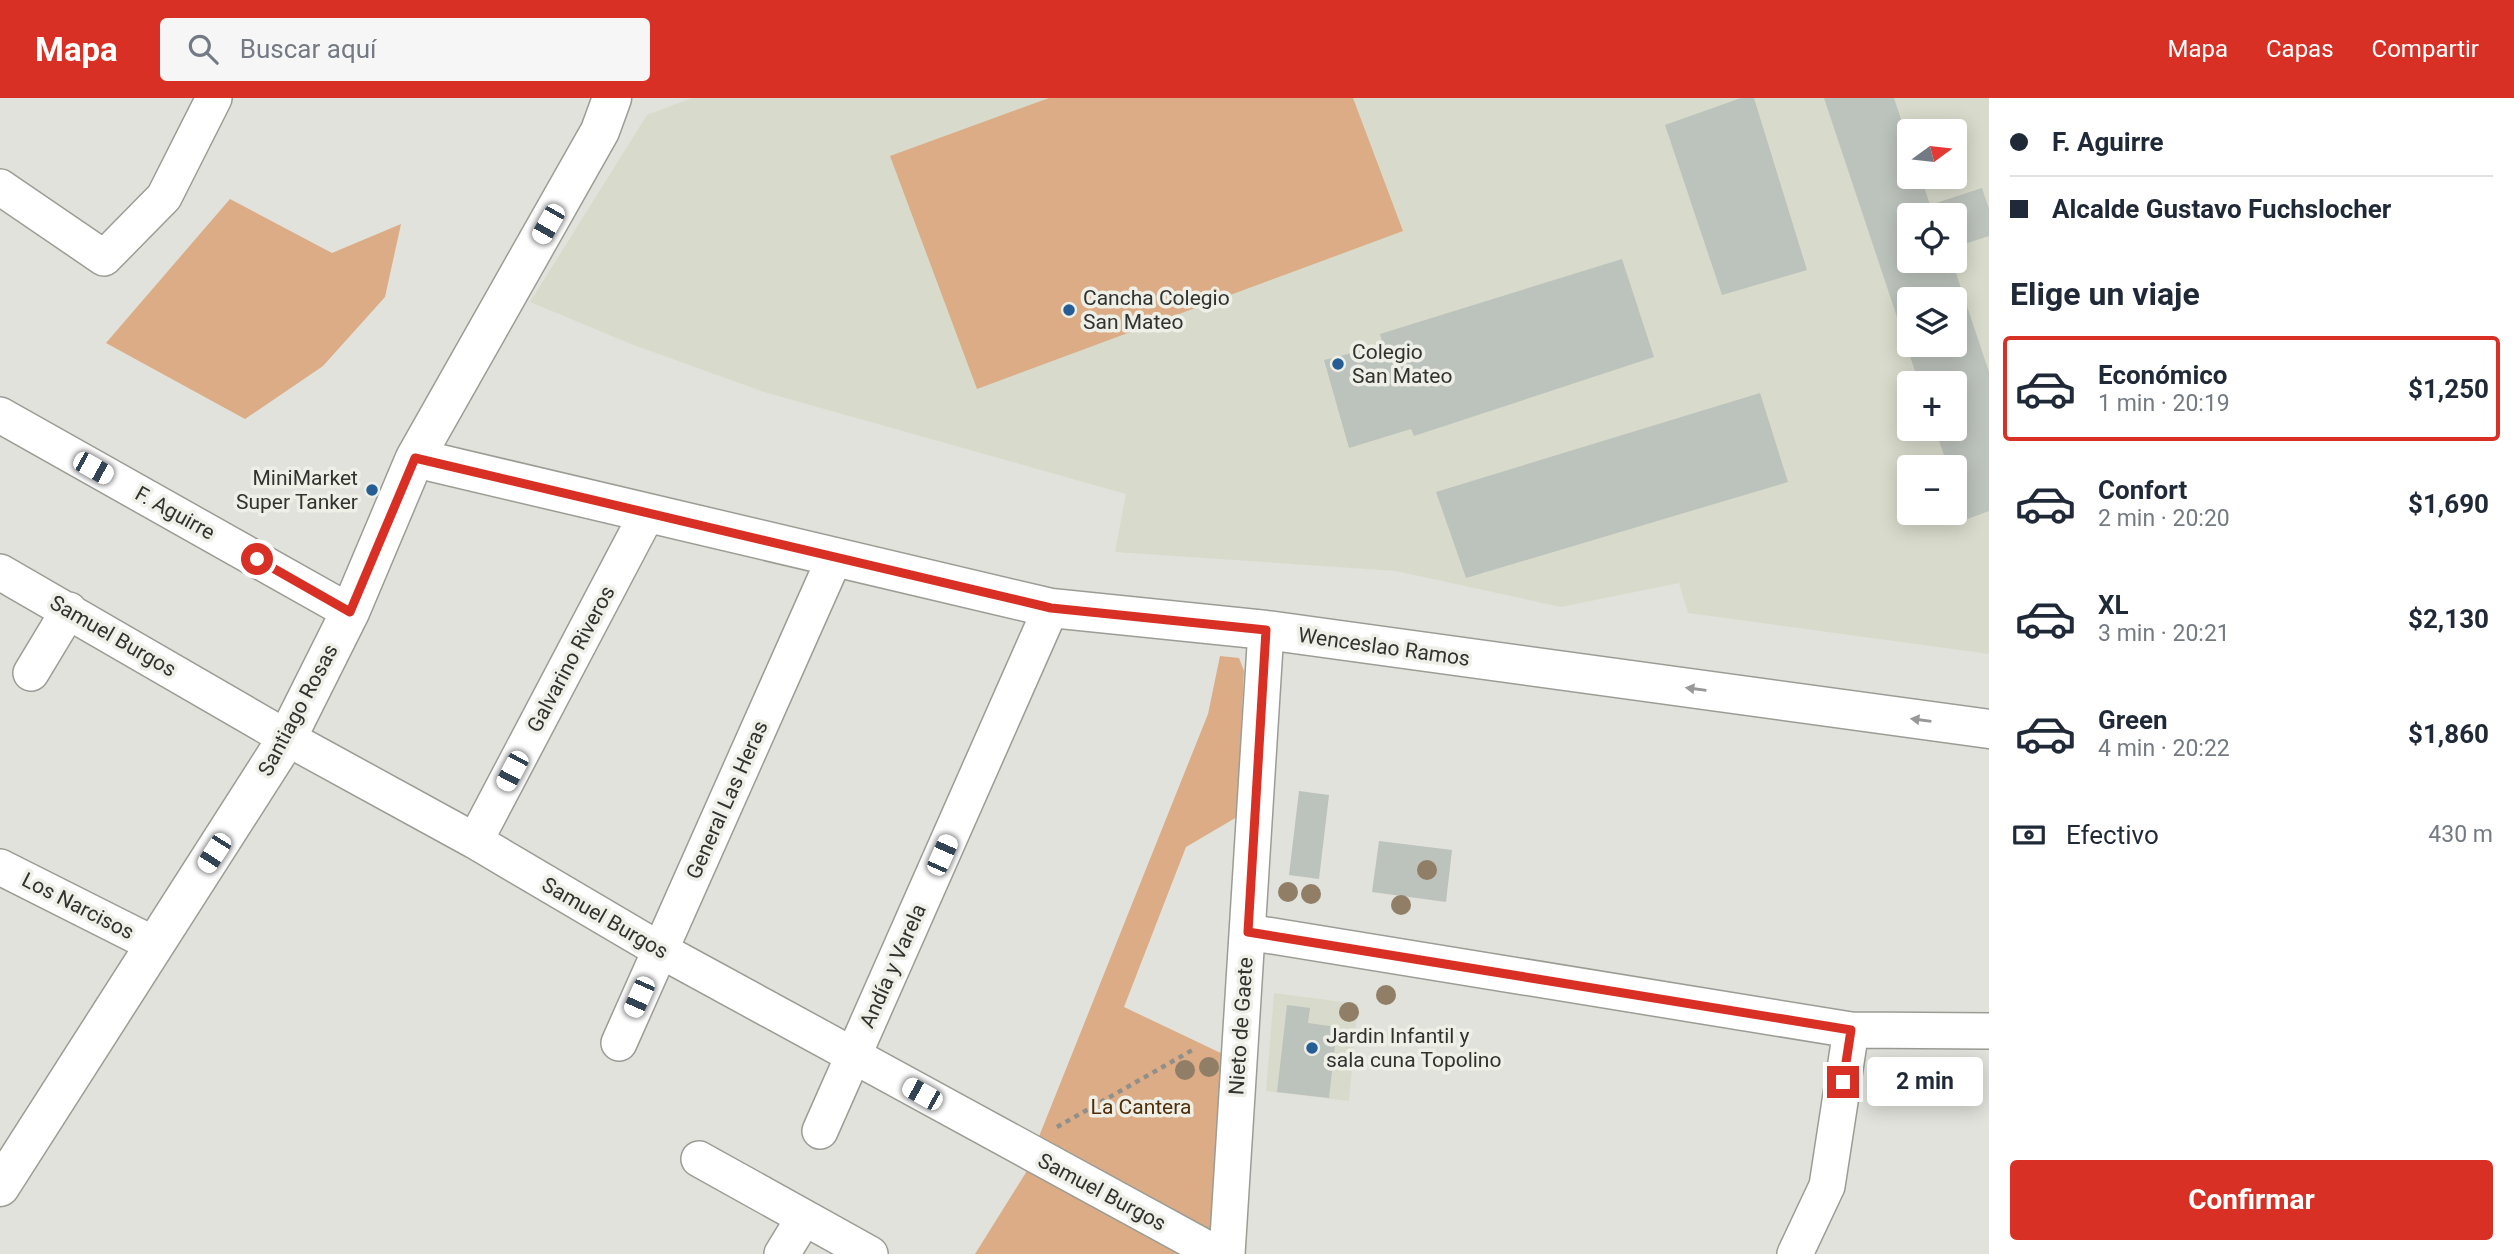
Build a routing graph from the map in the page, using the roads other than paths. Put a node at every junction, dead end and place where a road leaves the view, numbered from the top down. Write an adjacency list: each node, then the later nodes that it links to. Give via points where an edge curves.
1 (214, 98): 3 (street, via 164,197 104,258)
2 (612, 98): 5 (street, Santiago Rosas, via 594,142)
3 (0, 187)
4 (0, 415): 11 (street, F. Aguirre)
5 (415, 458): 6 (street, Wenceslao Ramos); 11 (street, Santiago Rosas)
6 (647, 514): 7 (street, Wenceslao Ramos); 16 (street, Galvarino Riveros)
7 (835, 557): 9 (street, Wenceslao Ramos); 20 (street, General Las Heras)
8 (0, 572): 10 (street, Samuel Burgos)
9 (1051, 608): 12 (street, Wenceslao Ramos); 24 (street, Andía y Varela)
10 (69, 610): 13 (street); 15 (street, Samuel Burgos)
11 (350, 612): 15 (street, Santiago Rosas)
12 (1266, 630): 14 (street, Wenceslao Ramos, one-way to 12); 18 (street, Nieto de Gaete)
13 (31, 673)
14 (1989, 729)
15 (287, 738): 16 (street, Samuel Burgos); 19 (street, Santiago Rosas)
16 (475, 841): 20 (street, Samuel Burgos)
17 (0, 867): 19 (street, Los Narcisos)
18 (1248, 932): 21 (street); 32 (street, Nieto de Gaete)
19 (155, 945): 27 (street, Santiago Rosas)
20 (660, 950): 23 (street, General Las Heras); 24 (street, Samuel Burgos)
21 (1851, 1030): 22 (street); 33 (street, via 1827,1186)
22 (1989, 1031)
23 (619, 1043)
24 (853, 1056): 25 (street, Andía y Varela); 31 (street, Samuel Burgos)
25 (820, 1131)
26 (699, 1159): 28 (street)
27 (0, 1187)
28 (804, 1218): 29 (street); 30 (street)
29 (782, 1254)
30 (870, 1254)
31 (1217, 1254)
32 (1227, 1254)
33 (1795, 1254)

